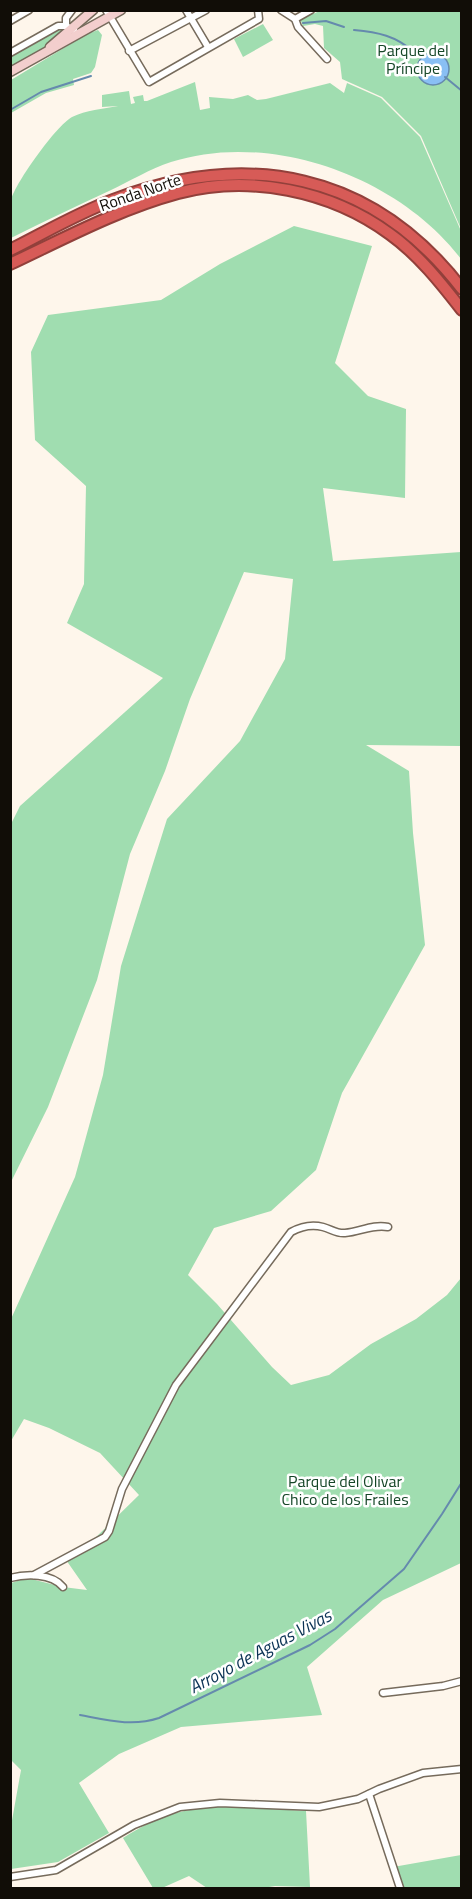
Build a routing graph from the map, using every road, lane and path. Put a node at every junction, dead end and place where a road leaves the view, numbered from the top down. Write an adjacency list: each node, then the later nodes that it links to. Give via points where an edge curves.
1 (29, 10): 13 (street)
2 (72, 10): 14 (street, via 66,18)
3 (93, 10): 14 (main road)
4 (121, 10): 10 (main road)
5 (186, 10): 11 (street)
6 (206, 10): 11 (street)
7 (258, 10): 15 (street, via 259,20)
8 (281, 10): 12 (street)
9 (311, 10): 12 (street)
10 (108, 14): 14 (main road); 16 (street)
11 (191, 19): 15 (street); 16 (street)
12 (295, 19): 18 (street)
13 (10, 21)
14 (73, 29): 17 (street, via 52,28); 19 (main road, via 31,62)
15 (208, 47): 16 (street, via 148,82)
16 (129, 51)
17 (10, 52)
18 (327, 59)
19 (10, 72)
20 (10, 250): 22 (highway, Ronda Norte, via 112,200 155,186 199,176 256,173 313,183 358,200 416,240)
21 (10, 264): 23 (highway, Ronda Norte, via 122,211 152,201 202,188 254,185 301,192 368,220 414,255)
22 (462, 289)
23 (462, 310)
24 (388, 1227): 25 (street, via 342,1234 314,1225 291,1232 176,1385 122,1488 105,1537)
25 (34, 1575): 26 (street); 27 (street, via 59,1582)
26 (10, 1578)
27 (63, 1587)
28 (462, 1682): 29 (street)
29 (383, 1693)
30 (462, 1769): 31 (street, via 423,1773)
31 (369, 1794): 32 (street, via 320,1807 220,1803 180,1807 134,1825 56,1870); 33 (street)
32 (10, 1877)
33 (400, 1888)

